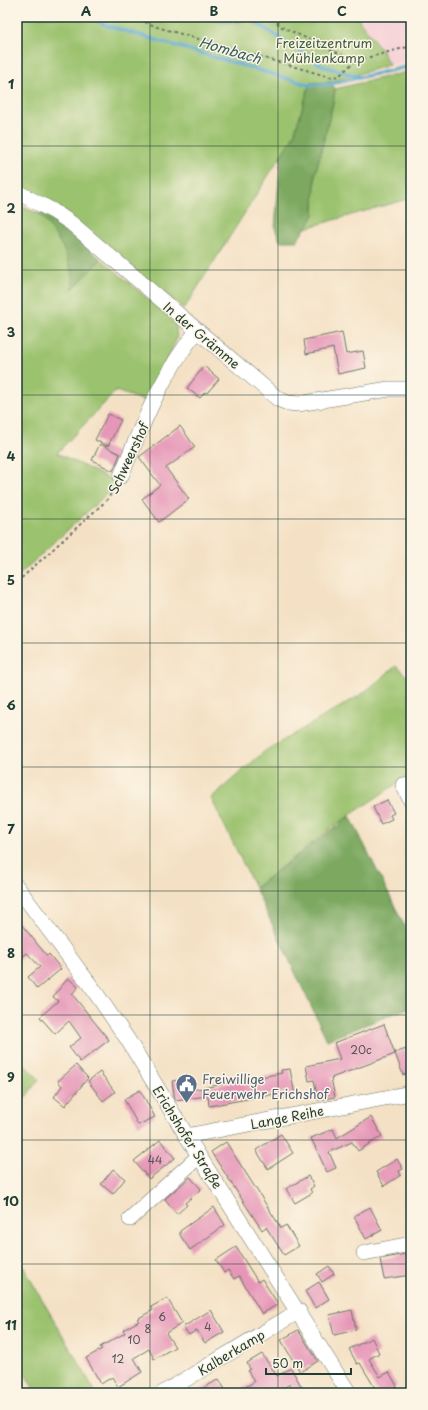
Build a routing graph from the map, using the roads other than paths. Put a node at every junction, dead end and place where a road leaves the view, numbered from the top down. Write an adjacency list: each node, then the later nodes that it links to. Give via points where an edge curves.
1 (17, 192): 2 (street, In der Grämme, via 71,223)
2 (197, 331): 3 (street, In der Grämme, via 278,399 288,403 298,404 389,389); 4 (street, Schweershof, via 179,353 165,377)
3 (411, 389)
4 (121, 476)
5 (403, 785): 6 (street)
6 (411, 801)
7 (17, 887): 9 (street, Erichshofer Straße, via 128,1040)
8 (411, 1093): 9 (street, Lange Reihe)
9 (186, 1136): 10 (street, Erichshofer Straße)
10 (199, 1156): 11 (street); 14 (street, Erichshofer Straße)
11 (130, 1219)
12 (411, 1244): 13 (street)
13 (364, 1253)
14 (298, 1311): 15 (street, Kalberkamp); 16 (street, Erichshofer Straße)
15 (162, 1393)
16 (349, 1393)

